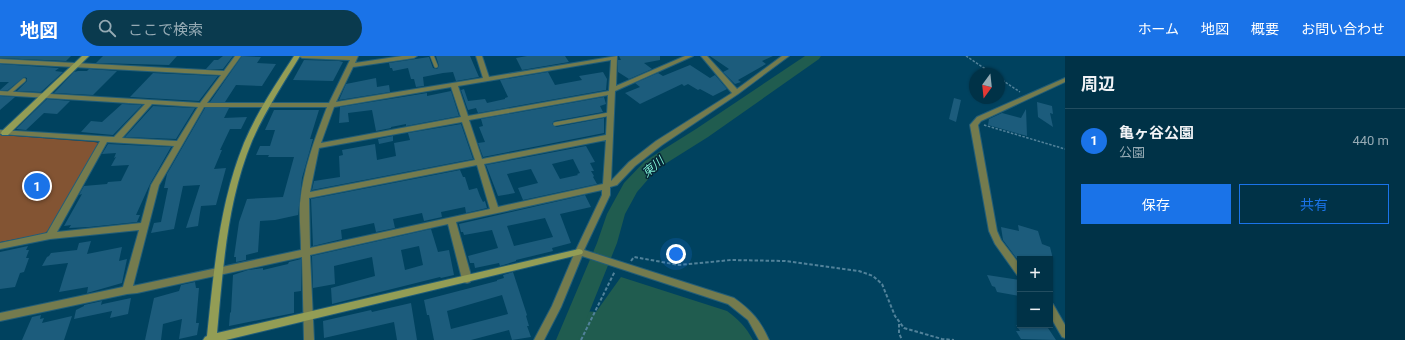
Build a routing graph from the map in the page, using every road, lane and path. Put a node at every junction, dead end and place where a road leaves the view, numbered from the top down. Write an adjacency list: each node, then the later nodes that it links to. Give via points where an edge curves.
1 (86, 56): 15 (street)
2 (238, 56): 19 (street)
3 (297, 56): 33 (street)
4 (302, 56): 12 (street)
5 (414, 56): 16 (street)
6 (432, 56): 17 (lane)
7 (479, 56): 20 (street)
8 (690, 56): 25 (street)
9 (704, 56): 26 (street)
10 (786, 56): 26 (street)
11 (966, 56): 18 (path)
12 (354, 57): 16 (street)
13 (614, 57): 20 (street); 25 (street)
14 (0, 61): 15 (street)
15 (77, 65): 19 (street); 28 (street)
16 (349, 66): 32 (street)
17 (436, 66)
18 (984, 68)
19 (225, 73): 31 (street)
20 (487, 78): 24 (street)
21 (24, 80): 27 (lane)
22 (1065, 80): 29 (street)
23 (1005, 82): 29 (path)
24 (454, 85): 32 (street); 35 (street)
25 (612, 91): 34 (street); 35 (street)
26 (736, 93): 46 (street, via 659,143 632,164 614,183)
27 (3, 94): 28 (street)
28 (44, 95): 30 (street); 38 (street)
29 (1026, 96): 36 (street)
30 (150, 102): 31 (street); 41 (street)
31 (202, 105): 33 (street); 42 (street)
32 (331, 105): 33 (street); 43 (street)
33 (266, 106): 57 (street, via 248,143 230,199)
34 (610, 114): 37 (lane); 39 (street)
35 (466, 118): 43 (street); 45 (street)
36 (975, 122): 44 (path); 56 (street, via 993,231)
37 (555, 124)
38 (2, 132): 40 (street)
39 (609, 137): 45 (street); 46 (street)
40 (105, 139): 41 (street); 51 (street)
41 (116, 140): 42 (street)
42 (178, 144): 50 (street, via 155,185)
43 (316, 146): 47 (street)
44 (1065, 149)
45 (480, 163): 47 (street); 48 (street)
46 (606, 186): 48 (street); 54 (street, via 606,195)
47 (305, 196): 53 (street)
48 (495, 210): 49 (street)
49 (451, 220): 53 (street); 58 (street)
50 (144, 226): 51 (street); 59 (street)
51 (50, 236): 52 (street)
52 (0, 246)
53 (306, 252): 57 (street); 61 (street)
54 (579, 252): 55 (street); 58 (street); 67 (street)
55 (620, 264): 63 (path, via 634,257 680,265 731,260 798,261 863,272 877,278 883,284 890,308); 68 (path); 69 (street, via 731,301 748,312)
56 (1017, 268)
57 (218, 270): 59 (street); 65 (street)
58 (467, 279): 61 (street)
59 (126, 290): 62 (street)
60 (1053, 312): 64 (street)
61 (308, 316): 65 (street); 66 (street)
62 (0, 317)
63 (899, 324): 70 (path); 71 (path, via 911,331)
64 (1065, 334)
65 (211, 340)
66 (309, 340)
67 (539, 340)
68 (582, 340)
69 (764, 340)
70 (902, 340)
71 (954, 340)

